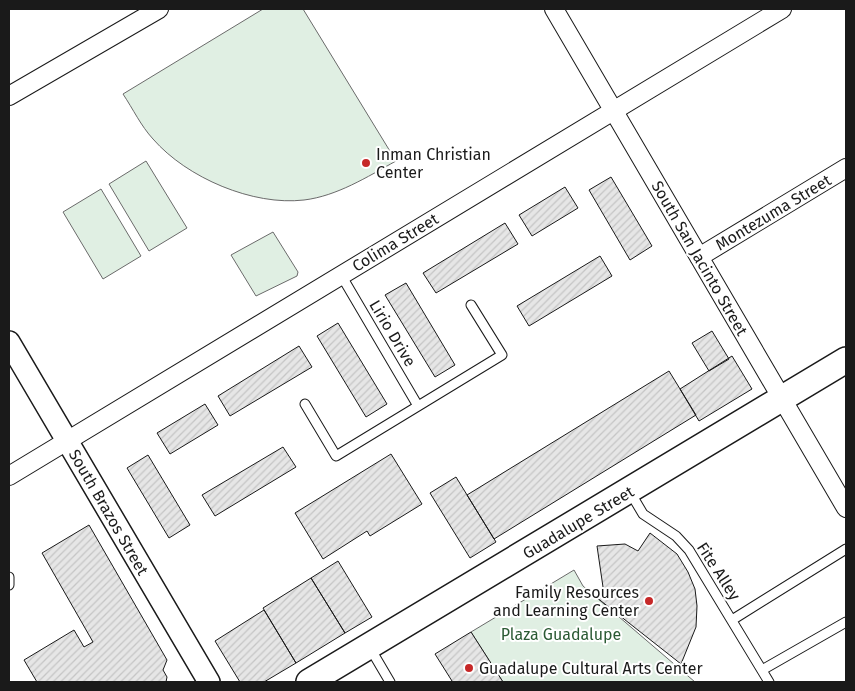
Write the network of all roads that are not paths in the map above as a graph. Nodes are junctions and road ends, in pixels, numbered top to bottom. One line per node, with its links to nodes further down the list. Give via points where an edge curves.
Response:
1 (159, 9): 4 (street)
2 (554, 9): 5 (street, South San Jacinto Street)
3 (782, 9): 5 (street, Colima Street)
4 (9, 96)
5 (613, 110): 7 (street, South San Jacinto Street); 8 (street, Colima Street)
6 (846, 168): 7 (street, Montezuma Street)
7 (699, 257): 12 (street, South San Jacinto Street)
8 (341, 275): 14 (lane, Lirio Drive); 15 (street, Colima Street)
9 (472, 305): 14 (lane, via 502,355)
10 (9, 342): 15 (street, South Brazos Street)
11 (846, 360): 12 (main road, Guadalupe Street)
12 (783, 398): 17 (main road, Guadalupe Street); 18 (street, South San Jacinto Street)
13 (305, 404): 14 (lane, via 336,456)
14 (418, 406)
15 (67, 441): 16 (street, Colima Street); 26 (street, South Brazos Street)
16 (9, 476)
17 (629, 491): 22 (lane, Fite Alley, via 643,514 676,536 689,550); 24 (main road, Guadalupe Street)
18 (846, 508)
19 (846, 549): 22 (lane)
20 (9, 577): 21 (lane)
21 (9, 585)
22 (732, 620): 25 (lane, Fite Alley)
23 (846, 622): 25 (lane)
24 (369, 646): 27 (main road, Guadalupe Street); 28 (lane)
25 (762, 670): 29 (lane, Fite Alley)
26 (209, 682)
27 (309, 682)
28 (390, 682)
29 (769, 682)

